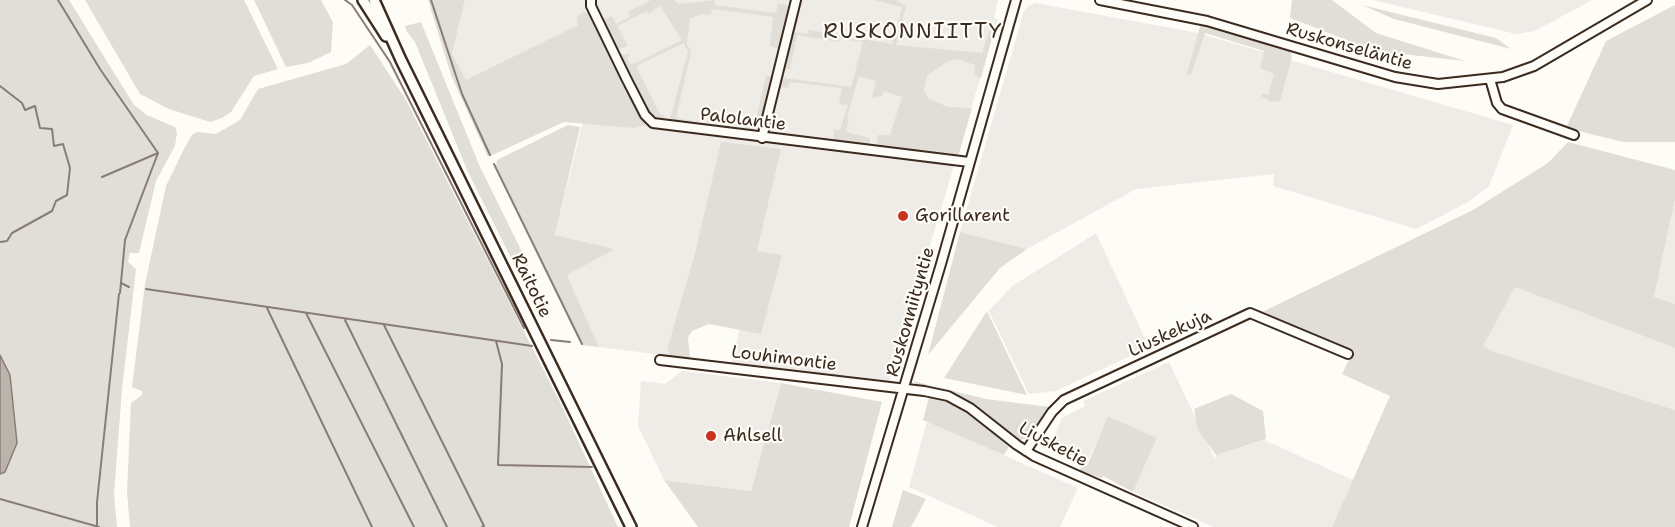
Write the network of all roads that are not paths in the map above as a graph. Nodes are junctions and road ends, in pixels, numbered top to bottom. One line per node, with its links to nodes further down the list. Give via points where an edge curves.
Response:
1 (363, 0): 8 (main road, Raitotie)
2 (374, 0): 8 (main road, Raitotie)
3 (591, 0): 11 (street, Palolantie, via 616,59 650,120 666,126)
4 (796, 0): 11 (street)
5 (1016, 0): 12 (street, Ruskonniityntie)
6 (1100, 0): 9 (street, Ruskonseläntie, via 1207,21 1413,81)
7 (1647, 0): 9 (street, Ruskonseläntie, via 1534,66)
8 (401, 60): 17 (main road, Raitotie)
9 (1490, 80): 10 (street, via 1502,110)
10 (1575, 135)
11 (762, 138): 12 (street, Palolantie)
12 (969, 162): 15 (street, Ruskonniityntie)
13 (1348, 354): 16 (street, Liuskekuja, via 1250,313 1064,400)
14 (660, 360): 15 (street, Louhimontie)
15 (904, 388): 16 (street, Liusketie, via 959,401); 18 (street, Ruskonniityntie)
16 (1026, 451): 19 (street, Liusketie)
17 (631, 527)
18 (862, 527)
19 (1193, 527)

